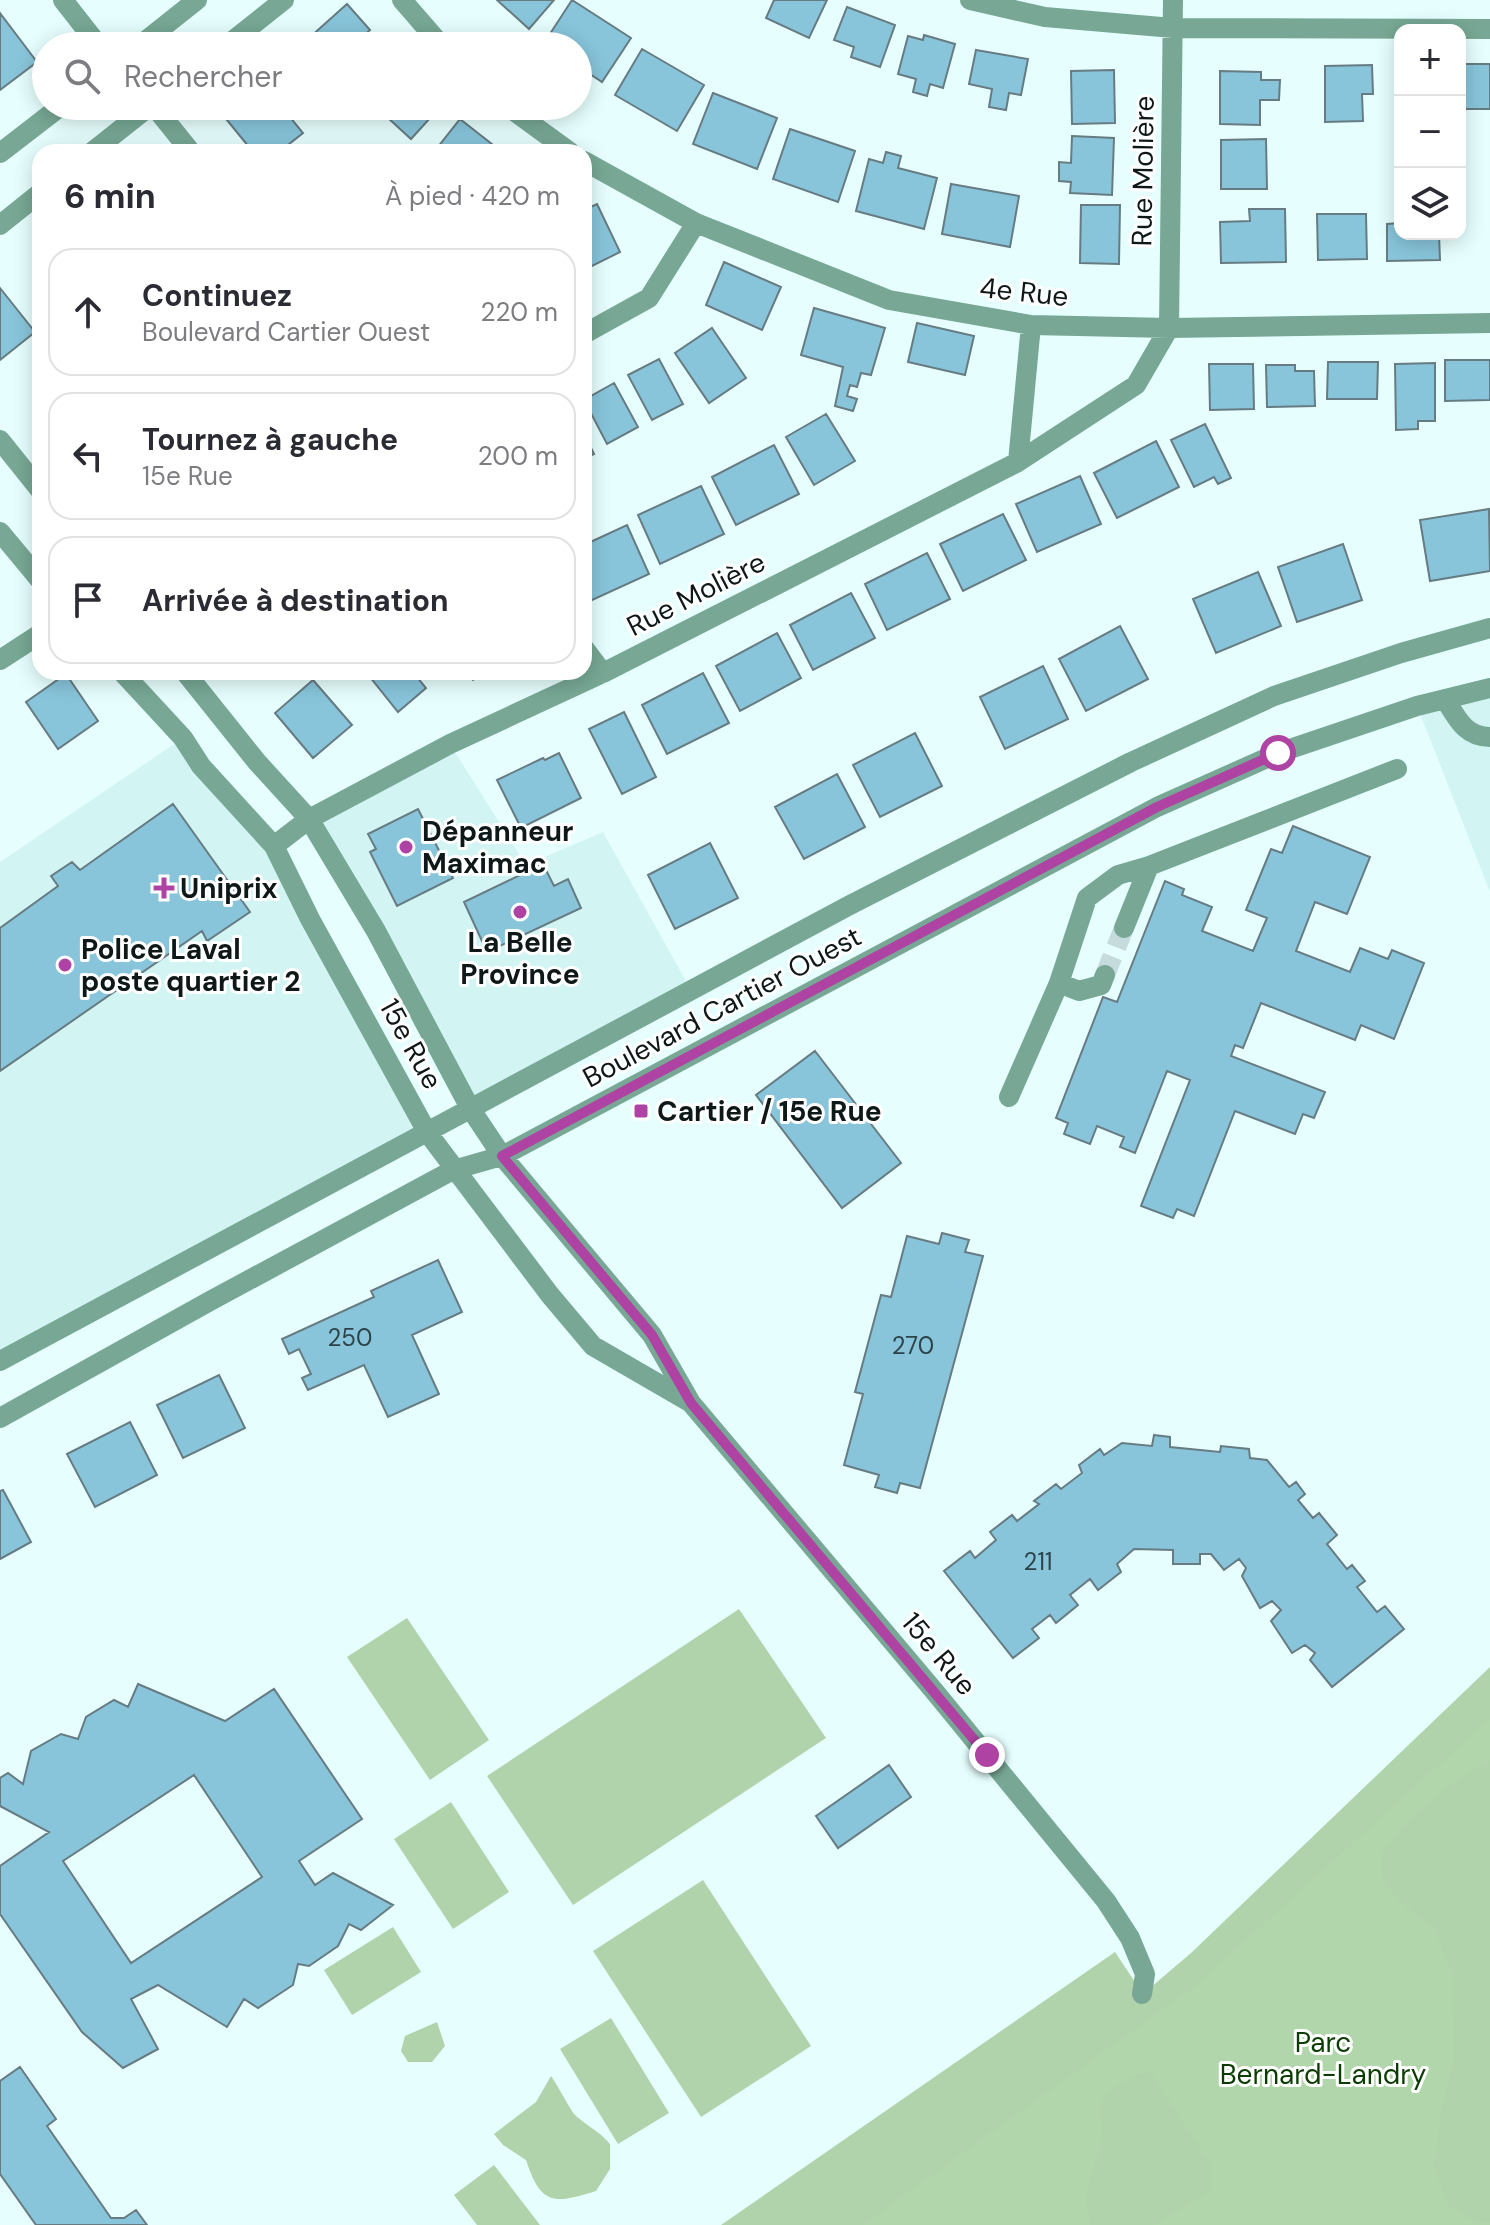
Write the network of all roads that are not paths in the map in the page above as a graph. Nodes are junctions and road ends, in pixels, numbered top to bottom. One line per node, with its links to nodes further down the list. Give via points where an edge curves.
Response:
1 (63, 0): 9 (street)
2 (197, 0): 10 (street)
3 (284, 0): 11 (street)
4 (402, 0): 12 (street)
5 (970, 0): 7 (street, via 1045,17)
6 (1173, 0): 7 (street, Rue Molière)
7 (1173, 28): 8 (street); 27 (street, Rue Molière)
8 (1490, 29)
9 (88, 32)
10 (157, 32)
11 (244, 32)
12 (430, 32)
13 (43, 120): 20 (street)
14 (134, 120): 17 (street)
15 (164, 120): 18 (street)
16 (526, 120): 19 (street)
17 (102, 144)
18 (184, 144)
19 (559, 144)
20 (0, 153)
21 (592, 165): 23 (street, 4e Rue)
22 (32, 199): 24 (street)
23 (696, 223): 26 (street, 4e Rue, via 889,300); 28 (street, via 649,298)
24 (0, 225)
25 (1490, 323): 27 (street, 4e Rue)
26 (1031, 325): 27 (street, 4e Rue); 30 (street)
27 (1169, 328): 30 (street, Rue Molière, via 1136,385)
28 (592, 330)
29 (0, 440): 31 (street)
30 (1018, 462): 38 (street, Rue Molière)
31 (32, 480)
32 (0, 532): 33 (street)
33 (32, 570)
34 (1490, 628): 54 (street, Boulevard Cartier Ouest, via 1274,696 1131,762)
35 (32, 639): 37 (street)
36 (592, 659): 38 (street)
37 (0, 660)
38 (603, 673): 39 (street, Rue Molière)
39 (592, 678)
40 (129, 680): 48 (street, 15e Rue)
41 (191, 680): 47 (street, 15e Rue)
42 (588, 680): 47 (street, Rue Molière, via 450,744)
43 (1490, 688): 44 (street, Boulevard Cartier Ouest)
44 (1445, 699): 45 (street, via 1464,730); 56 (street, Boulevard Cartier Ouest, via 1278,753 1157,807)
45 (1490, 737)
46 (1397, 769): 49 (street)
47 (309, 819): 48 (street, Rue Molière); 54 (street, 15e Rue, via 376,931)
48 (274, 846): 55 (street, 15e Rue)
49 (1149, 866): 50 (street); 52 (street, via 1118,875 1087,898)
50 (1124, 928)
51 (1105, 975): 52 (street, via 1101,985 1079,991)
52 (1059, 983): 53 (street)
53 (1009, 1097)
54 (470, 1108): 55 (street, Boulevard Cartier Ouest); 56 (street, 15e Rue)
55 (427, 1132): 57 (street, 15e Rue); 58 (street, Boulevard Cartier Ouest)
56 (502, 1156): 57 (street, Boulevard Cartier Ouest); 59 (street, 15e Rue, via 652,1335)
57 (453, 1170): 59 (street, 15e Rue, via 593,1346); 60 (street, Boulevard Cartier Ouest)
58 (0, 1361)
59 (691, 1403): 61 (street, 15e Rue, via 1106,1901 1145,1974)
60 (0, 1418)
61 (1142, 1994)

